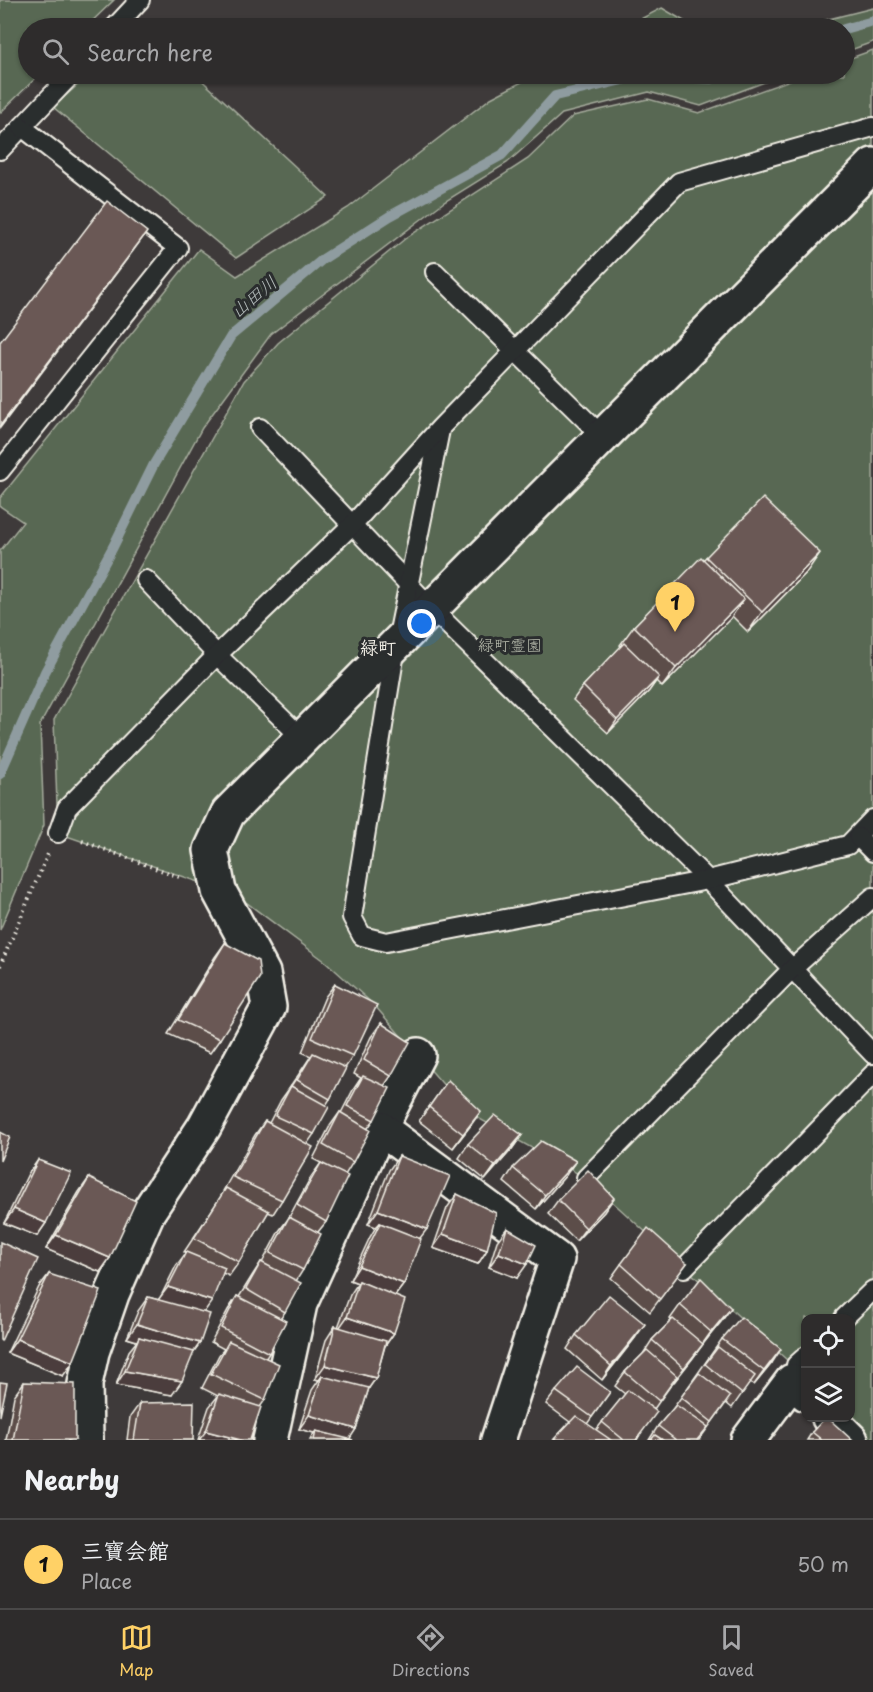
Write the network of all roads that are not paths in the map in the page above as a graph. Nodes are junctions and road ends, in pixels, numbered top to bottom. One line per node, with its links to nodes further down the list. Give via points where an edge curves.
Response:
1 (140, 0): 2 (lane)
2 (123, 18)
3 (63, 84): 4 (lane)
4 (22, 127): 6 (lane); 13 (lane, via 178,248)
5 (873, 127): 9 (lane, via 679,182)
6 (0, 150)
7 (873, 165): 12 (street)
8 (435, 272): 9 (lane)
9 (516, 351): 11 (lane); 12 (lane)
10 (260, 428): 14 (lane)
11 (440, 428): 14 (lane); 16 (lane)
12 (603, 437): 17 (street)
13 (0, 471)
14 (353, 524): 16 (lane); 19 (lane)
15 (146, 580): 19 (lane)
16 (408, 582): 17 (lane); 18 (lane)
17 (433, 610): 18 (street); 25 (lane)
18 (396, 646): 20 (street); 25 (lane, via 352,917 362,936 386,942)
19 (217, 655): 20 (lane); 22 (lane, via 67,808)
20 (303, 739): 38 (street, via 228,813 212,850 219,891 263,973 269,1007 204,1127 148,1212 112,1293 85,1384)
21 (873, 819): 23 (lane)
22 (58, 832)
23 (858, 837): 24 (lane); 25 (lane, via 848,845)
24 (873, 852)
25 (708, 880): 27 (lane)
26 (873, 897): 27 (lane)
27 (791, 970): 28 (lane); 32 (lane)
28 (873, 1054)
29 (418, 1055): 31 (street)
30 (873, 1074): 33 (lane)
31 (380, 1128): 39 (street, via 300,1304); 40 (street, via 557,1259)
32 (586, 1178)
33 (684, 1268)
34 (873, 1290): 35 (lane)
35 (848, 1314)
36 (801, 1373): 41 (street)
37 (833, 1422): 42 (street)
38 (86, 1440)
39 (270, 1440)
40 (498, 1440)
41 (748, 1440)
42 (851, 1440)

